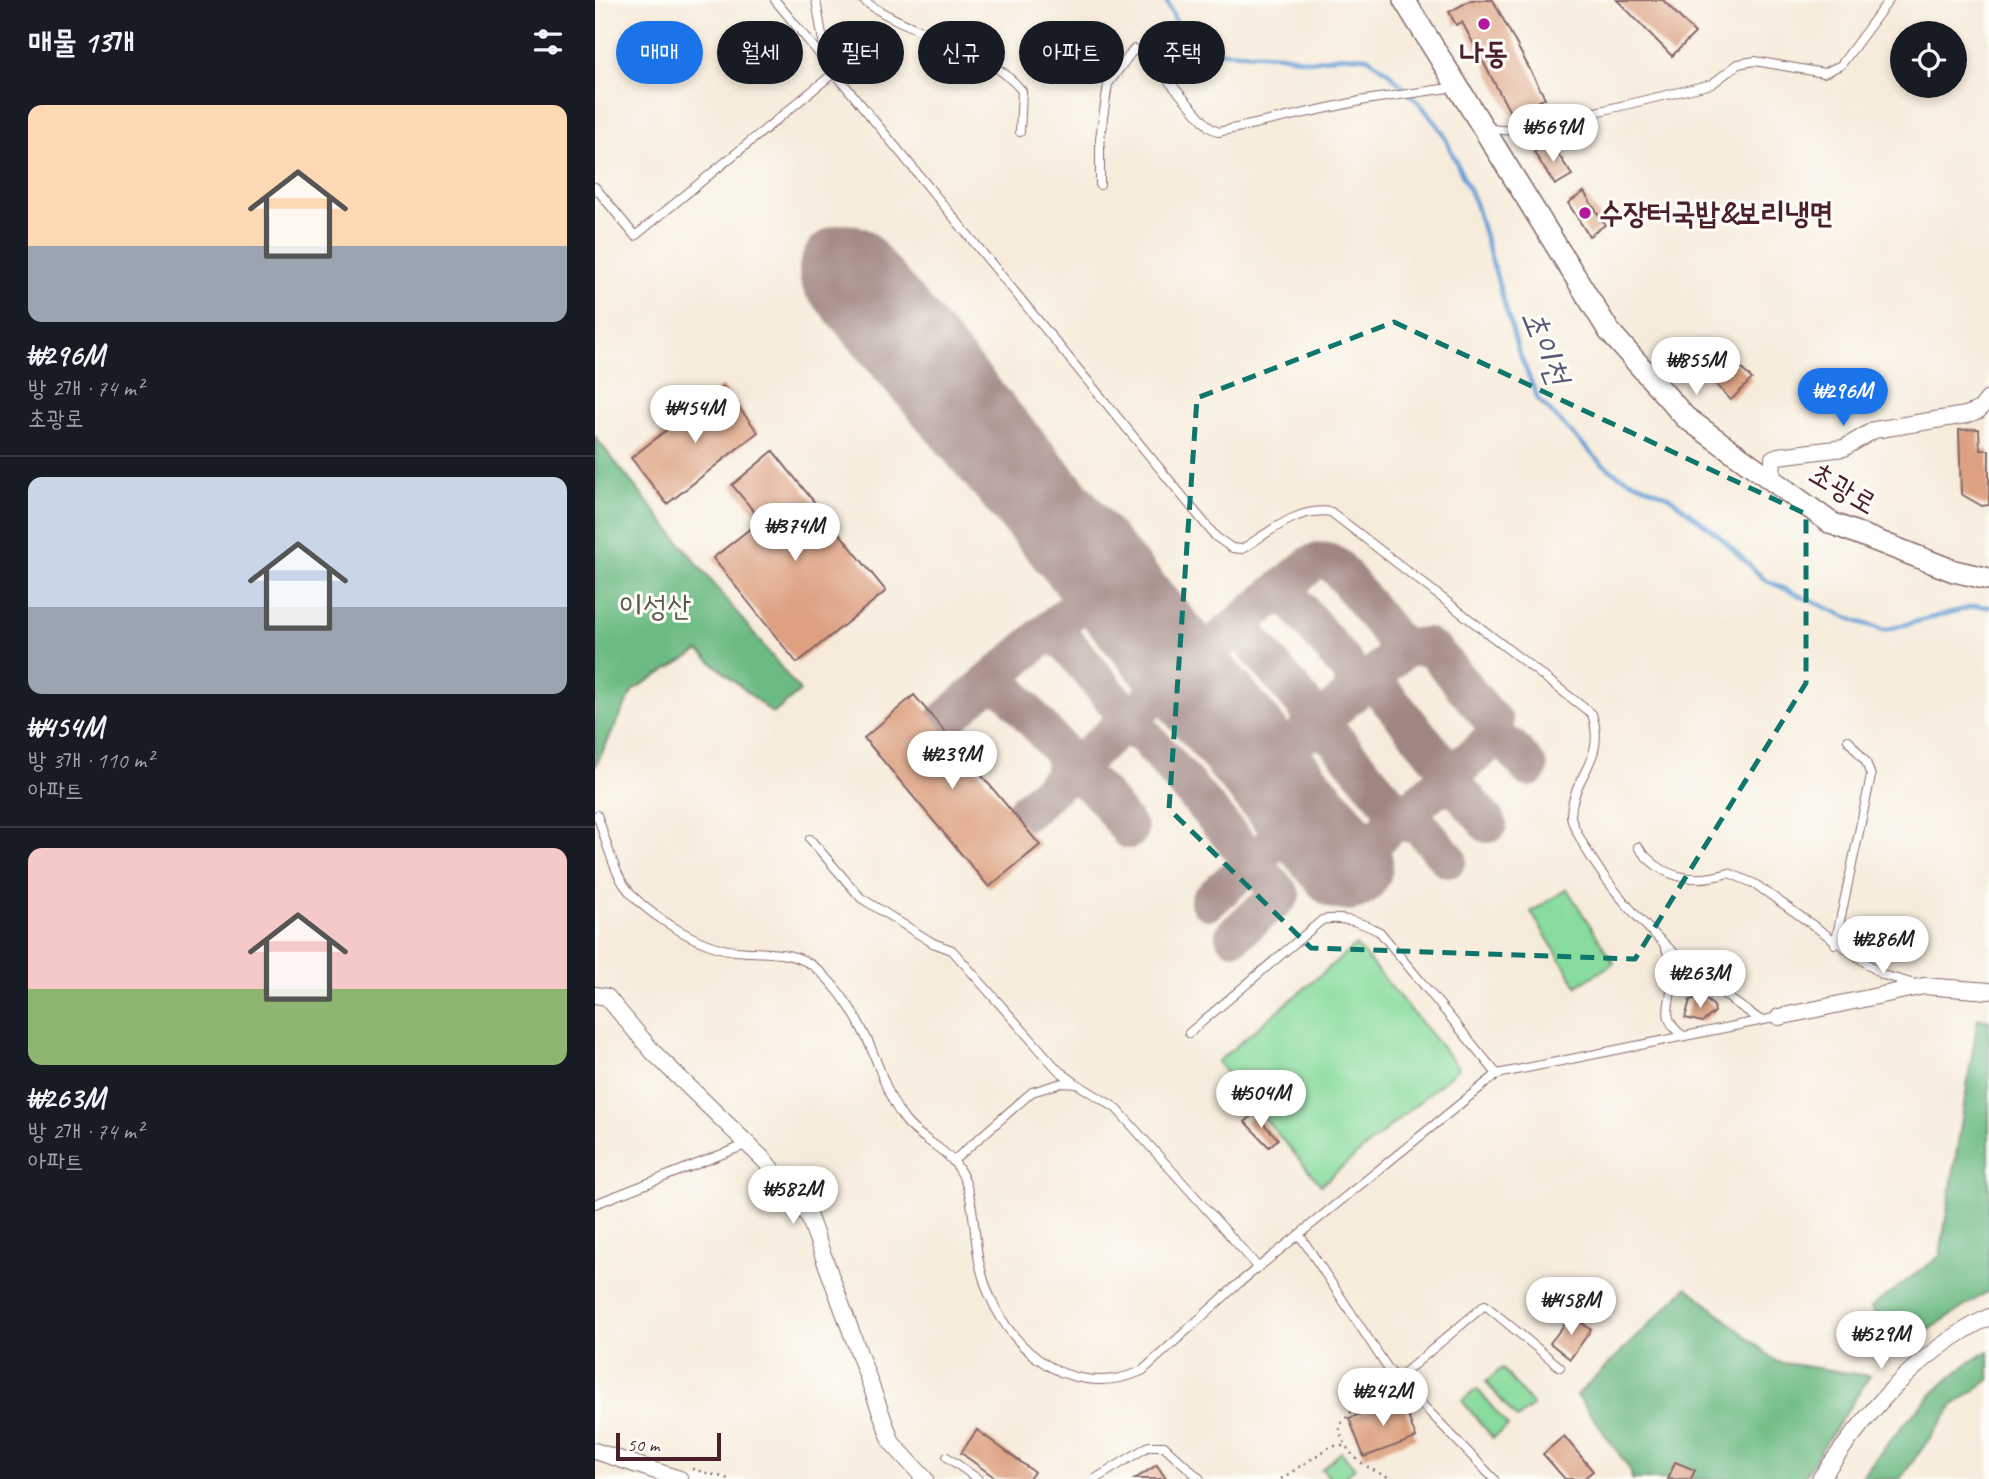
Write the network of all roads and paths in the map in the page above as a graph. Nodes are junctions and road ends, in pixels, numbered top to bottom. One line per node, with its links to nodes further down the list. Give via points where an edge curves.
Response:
1 (775, 0): 7 (lane)
2 (816, 0): 6 (lane)
3 (863, 0): 12 (lane, via 1014,81 1022,91)
4 (1404, 0): 10 (street, 초광로)
5 (1889, 0): 11 (lane, via 1841,65 1824,73 1755,61 1738,64 1712,84 1517,131)
6 (820, 21)
7 (817, 50)
8 (820, 84): 14 (lane, via 635,236)
9 (845, 84): 22 (lane, via 1216,537 1242,549 1296,516 1314,509 1331,512 1592,714 1598,733 1595,752 1574,797 1571,818 1597,869 1622,902)
10 (1456, 87): 11 (street, 초광로); 13 (lane, via 1398,94 1219,132 1134,49 1108,84 1100,138)
11 (1482, 129): 16 (street, 초광로, via 1609,331 1685,417)
12 (1020, 132)
13 (1100, 185)
14 (595, 187)
15 (1989, 398): 16 (street, via 1979,410 1966,415 1874,430 1844,448 1773,458)
16 (1777, 484): 17 (street, 초광로, via 1831,523 1954,571)
17 (1989, 579)
18 (1849, 740): 23 (lane, via 1871,776)
19 (597, 815): 34 (lane, via 620,877 654,913 719,947 803,959 826,978 867,1038 882,1082 905,1120)
20 (810, 839): 32 (lane, via 861,898 952,950 1058,1070)
21 (1638, 847): 23 (lane, via 1650,864 1678,878 1707,880 1729,873 1755,884)
22 (1661, 937): 28 (lane); 30 (lane, via 1672,963 1667,1014 1669,1023)
23 (1835, 944): 24 (lane, via 1883,975)
24 (1924, 986): 25 (street); 27 (street)
25 (1989, 991)
26 (595, 995): 33 (street, via 607,997 653,1052)
27 (1779, 1017): 28 (lane)
28 (1759, 1019): 30 (lane)
29 (1189, 1033): 31 (lane, via 1322,920 1336,918 1361,922 1380,932)
30 (1682, 1035): 31 (lane)
31 (1497, 1074): 36 (lane)
32 (1077, 1084): 34 (lane, via 1062,1083 1032,1092); 37 (lane, via 1116,1108)
33 (748, 1144): 35 (lane); 46 (street, via 809,1217 892,1443)
34 (953, 1161): 37 (lane, via 970,1199 980,1268 997,1310 1014,1338 1061,1373 1122,1380 1142,1371)
35 (595, 1204)
36 (1299, 1234): 37 (lane); 40 (lane)
37 (1258, 1267)
38 (1989, 1317): 53 (street, via 1963,1329 1898,1380)
39 (1560, 1367): 40 (lane, via 1485,1305)
40 (1397, 1379): 52 (lane)
41 (1388, 1391): 42 (path, via 1365,1401 1344,1418 1339,1426)
42 (1347, 1446): 50 (path, via 1331,1446); 51 (path, via 1367,1470)
43 (595, 1451): 45 (street)
44 (947, 1457): 47 (lane)
45 (675, 1478)
46 (925, 1479)
47 (978, 1479)
48 (1095, 1479): 49 (lane, via 1158,1445)
49 (1200, 1479)
50 (1281, 1479)
51 (1393, 1479)
52 (1494, 1479)
53 (1820, 1479)

